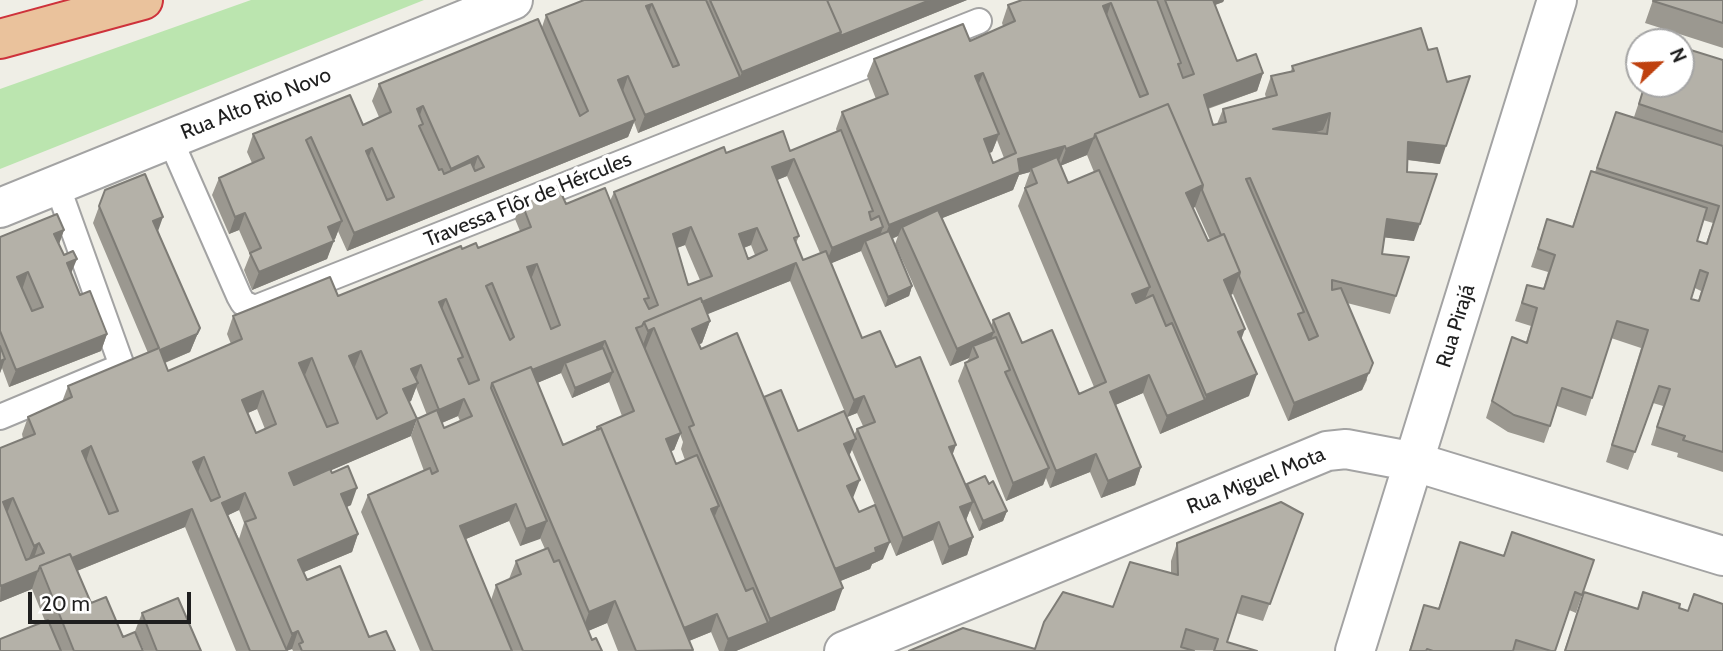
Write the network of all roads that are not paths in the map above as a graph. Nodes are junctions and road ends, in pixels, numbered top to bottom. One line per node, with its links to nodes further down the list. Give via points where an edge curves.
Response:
1 (143, 0): 5 (highway)
2 (513, 0): 6 (street, Rua Alto Rio Novo)
3 (1556, 0): 10 (street, Rua Pirajá)
4 (979, 21): 6 (lane, Travessa Flôr de Hércules, via 255,308 239,296)
5 (0, 39)
6 (170, 139): 7 (street, Rua Alto Rio Novo)
7 (57, 185): 8 (street, Rua Alto Rio Novo); 9 (lane, via 122,366)
8 (0, 208)
9 (0, 417)
10 (1415, 462): 11 (street, Rua Miguel Mota); 12 (street, Rua Miguel Mota, via 1346,449 1326,452); 13 (street, Rua Pirajá)
11 (1723, 556)
12 (844, 651)
13 (1355, 651)

